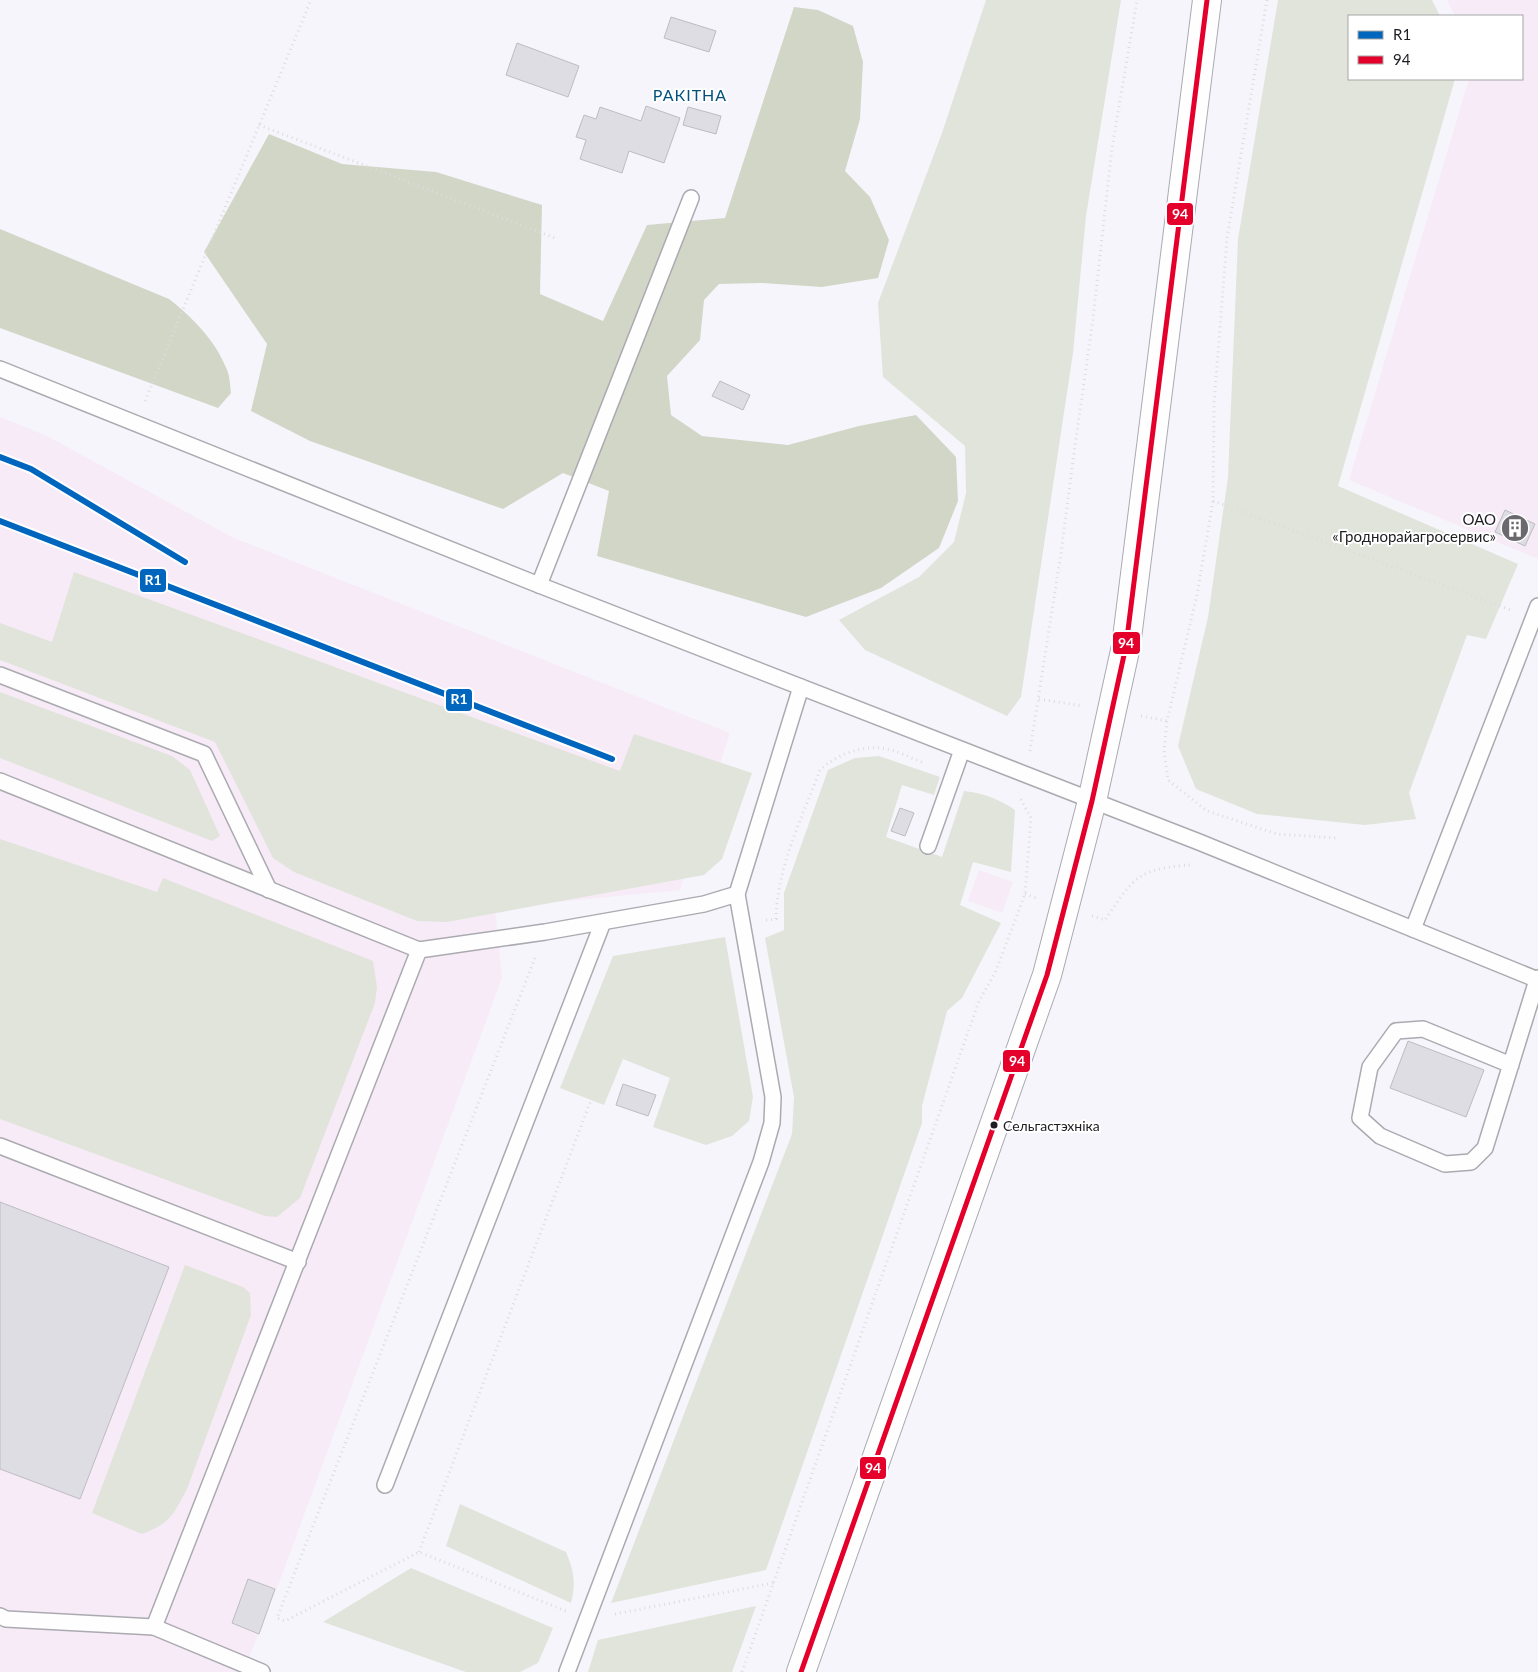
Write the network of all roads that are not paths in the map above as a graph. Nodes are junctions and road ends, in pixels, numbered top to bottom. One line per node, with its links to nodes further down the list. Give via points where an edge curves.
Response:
1 (1207, 0): 10 (street, via 1126,646)
2 (691, 198): 4 (lane)
3 (0, 369): 4 (lane)
4 (539, 585): 7 (lane)
5 (1535, 612): 15 (lane)
6 (0, 676): 12 (lane, via 204,754)
7 (800, 687): 8 (lane); 13 (lane)
8 (962, 750): 10 (lane); 11 (lane)
9 (0, 782): 12 (lane)
10 (1092, 801): 15 (lane); 26 (street, via 1047,975)
11 (928, 846)
12 (269, 890): 16 (lane)
13 (737, 894): 14 (lane, via 704,904); 25 (lane, via 773,1097 772,1123 761,1162)
14 (603, 922): 16 (lane); 21 (lane)
15 (1413, 929): 17 (lane)
16 (419, 950): 20 (lane)
17 (1538, 979): 18 (lane)
18 (1511, 1065): 18 (lane, via 1485,1148 1471,1162 1445,1164 1380,1136 1360,1118 1370,1067 1396,1031 1423,1029)
19 (0, 1146): 20 (lane)
20 (298, 1262): 23 (lane)
21 (385, 1485)
22 (0, 1616): 23 (lane, via 6,1619)
23 (154, 1626): 24 (lane)
24 (262, 1672)
25 (567, 1672)
26 (801, 1672)

